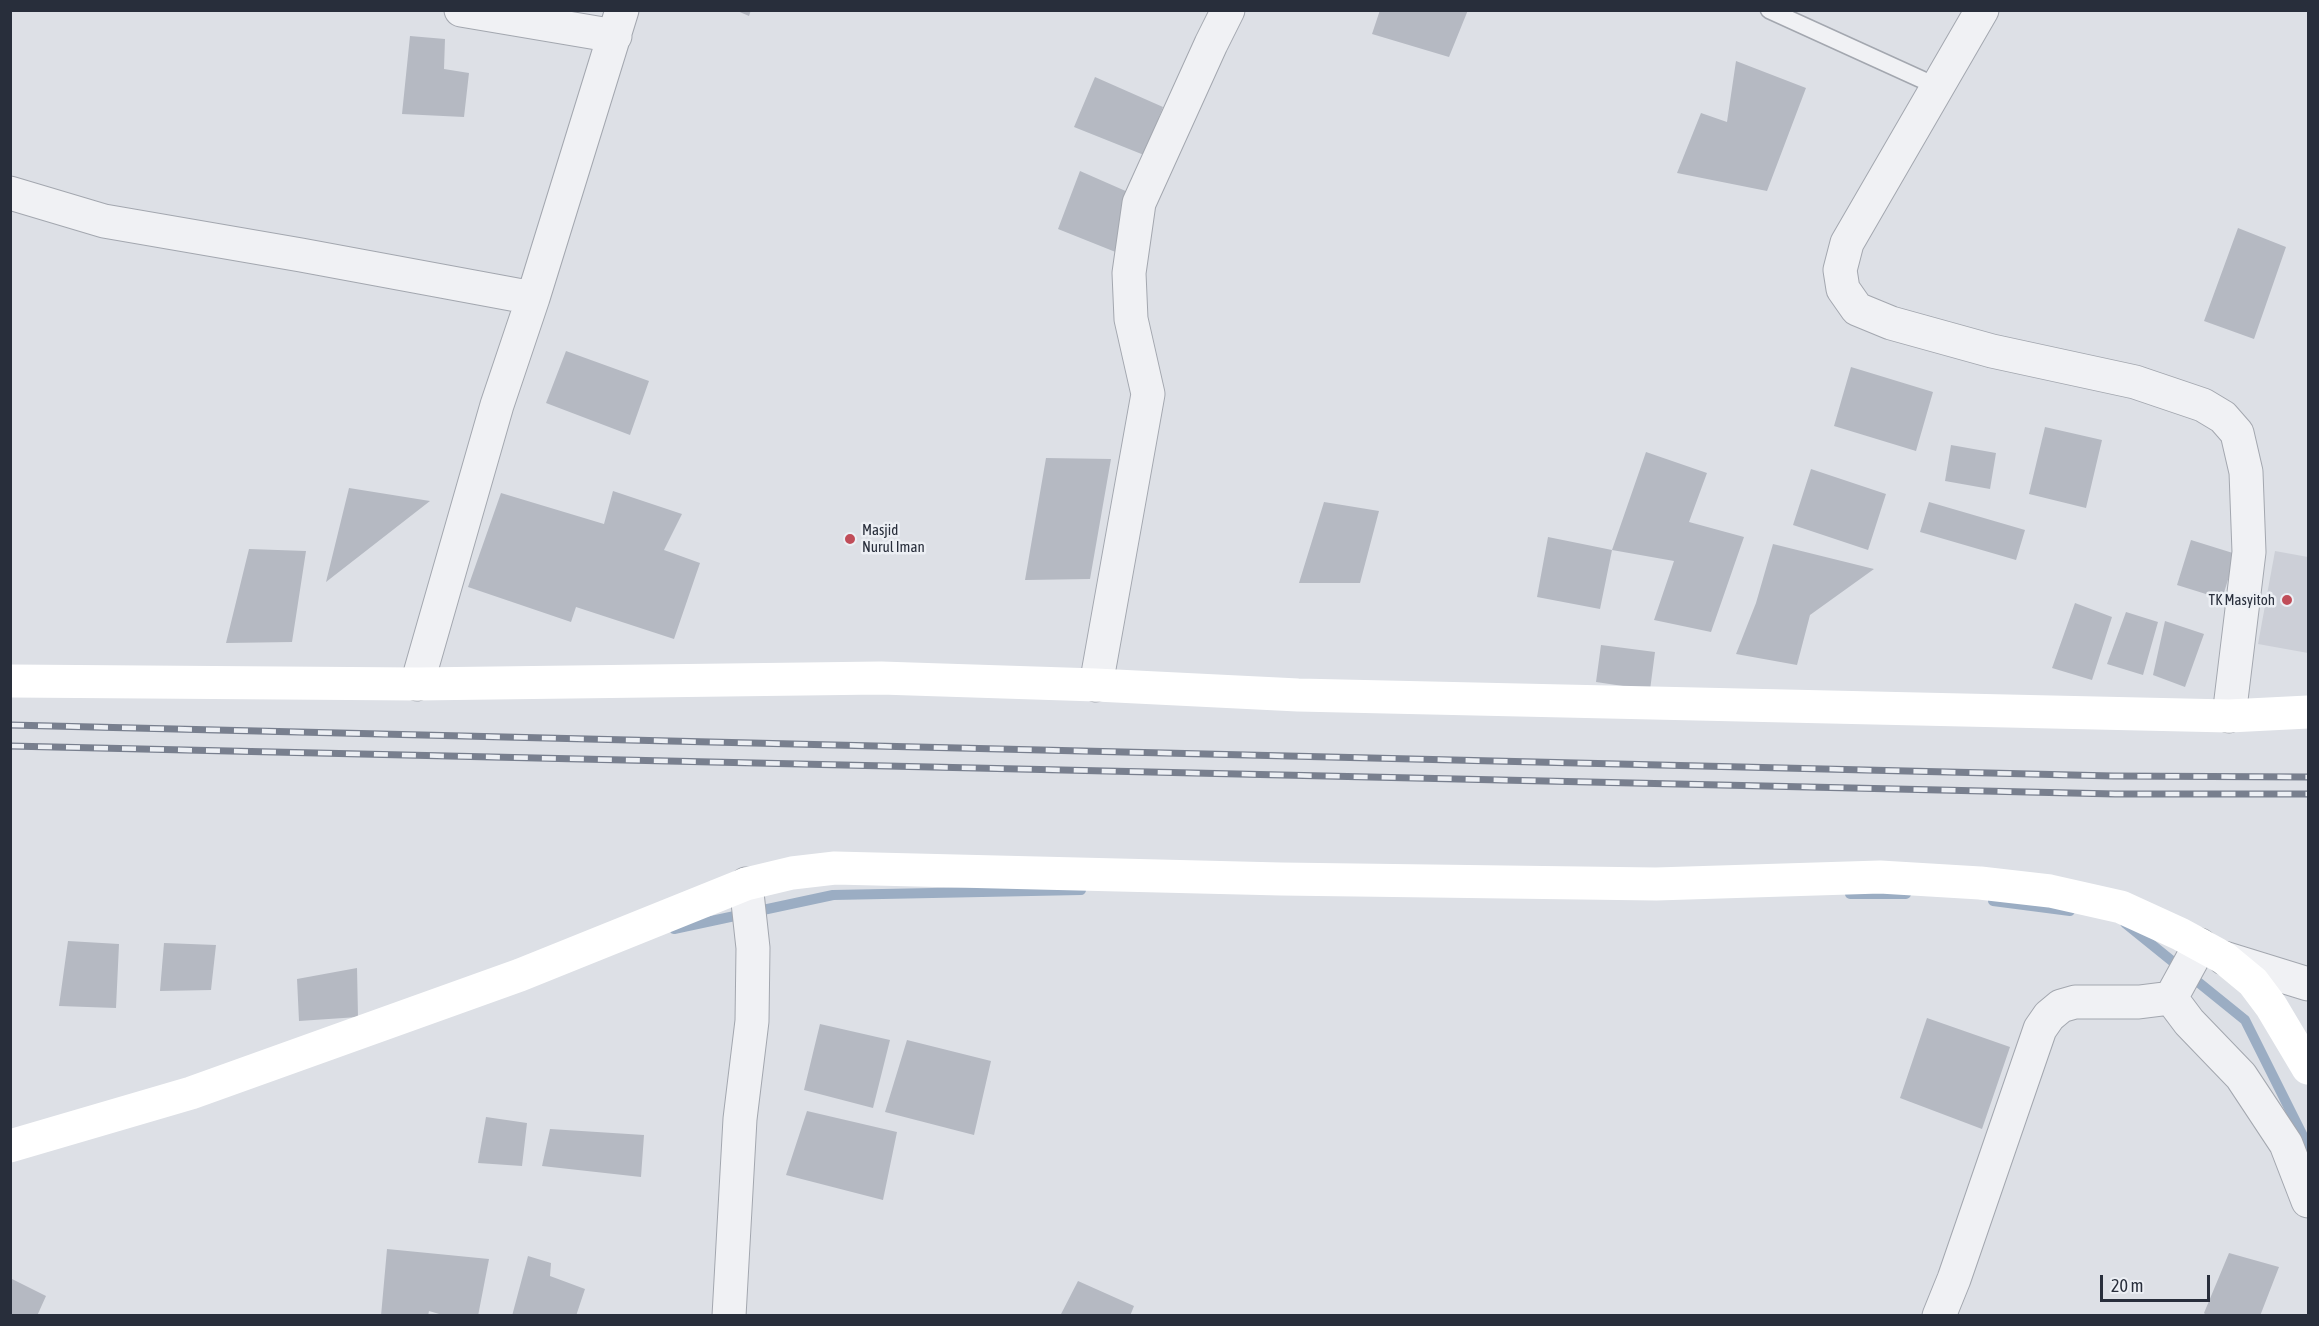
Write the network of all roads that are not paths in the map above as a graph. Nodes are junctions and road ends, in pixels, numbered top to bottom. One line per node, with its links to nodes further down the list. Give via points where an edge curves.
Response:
1 (461, 10): 5 (street)
2 (1228, 10): 11 (street, via 1139,203 1129,273 1131,319 1148,394)
3 (1769, 10): 6 (lane)
4 (1982, 10): 6 (street)
5 (619, 23): 8 (street)
6 (1936, 86): 13 (street, via 1847,243 1839,270 1843,289 1857,309 1891,322 1992,351 2135,382 2203,405 2223,417 2237,433 2246,472 2250,552)
7 (10, 193): 8 (street, via 104,221)
8 (533, 298): 10 (street, via 497,405)
9 (10, 681): 10 (street)
10 (417, 684): 11 (street, via 881,678)
11 (1096, 685): 13 (street, via 1298,695)
12 (2308, 712): 13 (street)
13 (2229, 716)
14 (747, 889): 15 (street, via 792,873 835,868 1656,884 1880,877 2050,891 2121,907); 19 (street, via 191,1092); 21 (street, via 753,948 752,1021 741,1119)
15 (2206, 954): 16 (street); 17 (street); 18 (street, via 2253,982)
16 (2308, 984)
17 (2173, 995): 20 (street, via 2189,1022 2241,1076 2286,1144); 22 (street, via 2139,1002 2075,1002 2061,1006 2049,1016 2040,1029)
18 (2308, 1068)
19 (10, 1146)
20 (2308, 1201)
21 (729, 1316)
22 (1940, 1316)

